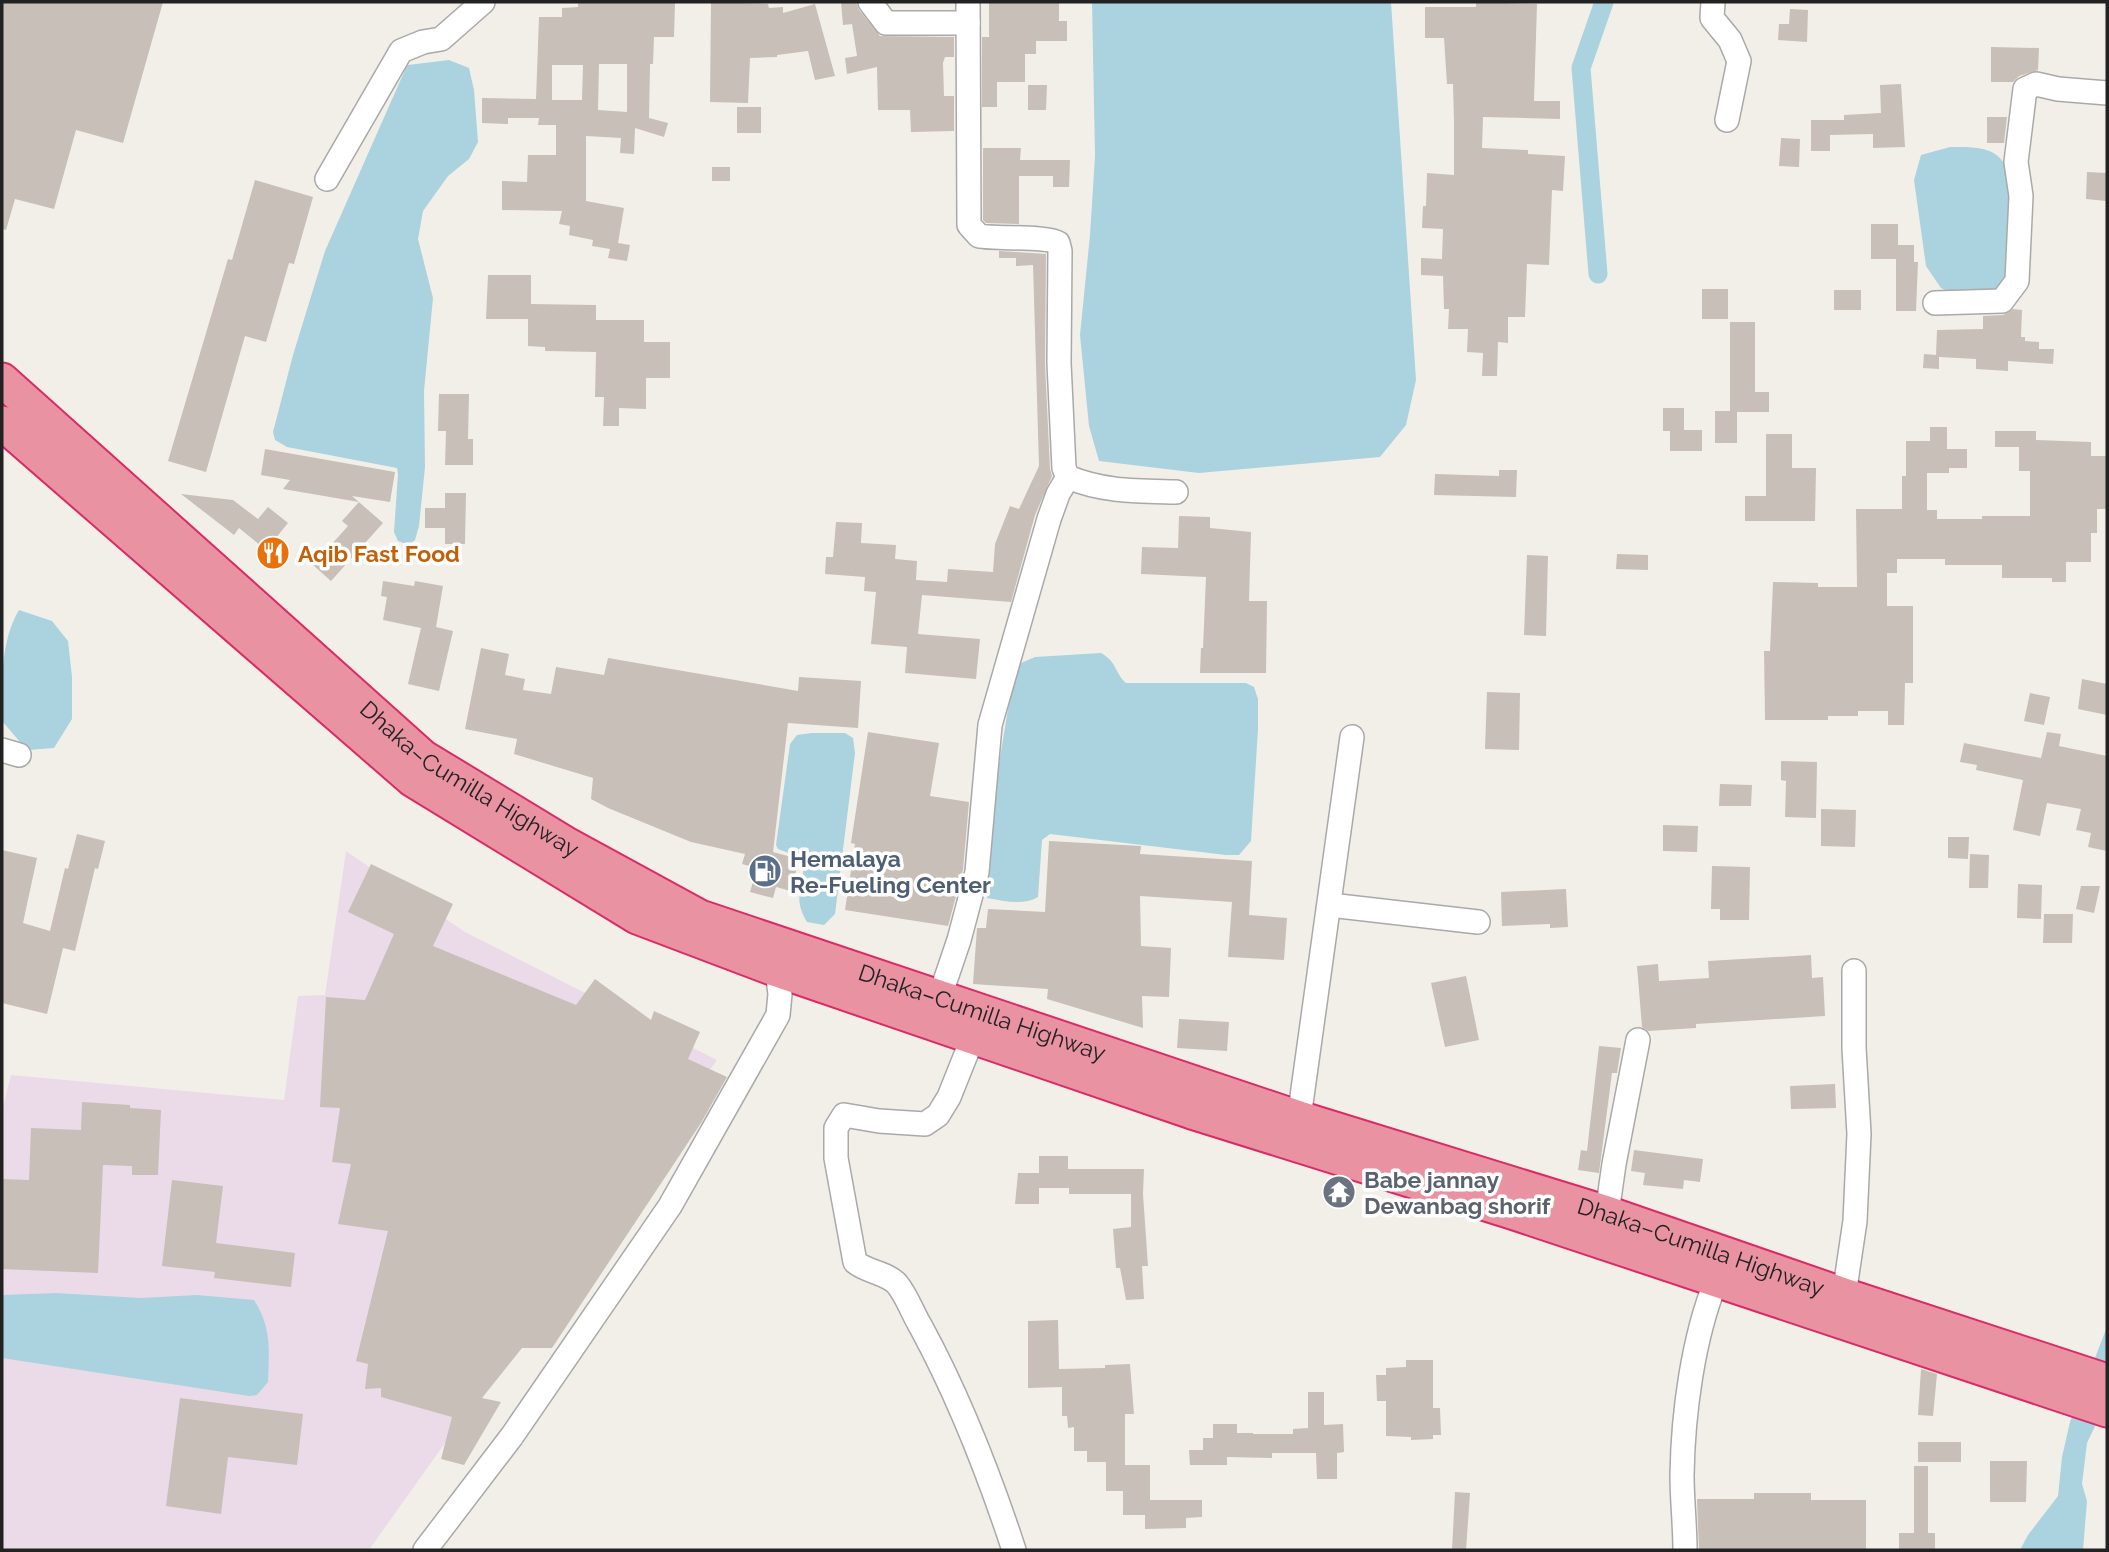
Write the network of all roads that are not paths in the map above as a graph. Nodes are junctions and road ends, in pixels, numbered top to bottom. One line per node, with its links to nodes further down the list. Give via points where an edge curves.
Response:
1 (483, 2): 7 (street, via 441,39 401,51)
2 (870, 2): 4 (street, via 886,23)
3 (1713, 2): 6 (street, via 1712,18 1730,40 1739,61)
4 (968, 13): 11 (street, via 969,225 979,236 1058,243 1062,455)
5 (2107, 93): 8 (street, via 2036,84 2025,89 2016,162 2021,196 2018,281 2002,301)
6 (1727, 120)
7 (327, 179)
8 (1935, 303)
9 (2, 380): 18 (highway, Dhaka–Cumilla Highway, via 423,757 568,845 700,917)
10 (2, 423): 16 (highway, Dhaka–Cumilla Highway, via 412,780 638,917)
11 (1069, 477): 12 (street, via 1115,490); 18 (street, via 1049,519 995,702 977,872)
12 (1176, 492)
13 (1352, 737): 14 (street)
14 (1330, 905): 15 (street); 21 (street)
15 (1478, 922)
16 (777, 970): 19 (highway, Dhaka–Cumilla Highway); 28 (street, via 778,1015 670,1206 512,1436)
17 (1854, 971): 24 (street, via 1859,1135 1855,1221)
18 (939, 999): 21 (highway, Dhaka–Cumilla Highway)
19 (973, 1037): 23 (highway, Dhaka–Cumilla Highway); 29 (street, via 938,1115 925,1124 844,1115 836,1128 836,1158 855,1262 897,1283 934,1351)
20 (1638, 1040): 22 (street)
21 (1299, 1118): 22 (highway, Dhaka–Cumilla Highway)
22 (1607, 1213): 24 (highway, Dhaka–Cumilla Highway)
23 (1716, 1280): 25 (highway, Dhaka–Cumilla Highway); 30 (street, via 1704,1310 1689,1394 1682,1475)
24 (1844, 1295): 25 (highway, Dhaka–Cumilla Highway)
25 (2035, 1372): 26 (highway, Dhaka–Cumilla Highway); 27 (highway, Dhaka–Cumilla Highway)
26 (2107, 1381)
27 (2107, 1409)
28 (425, 1550)
29 (1014, 1550)
30 (1685, 1550)

